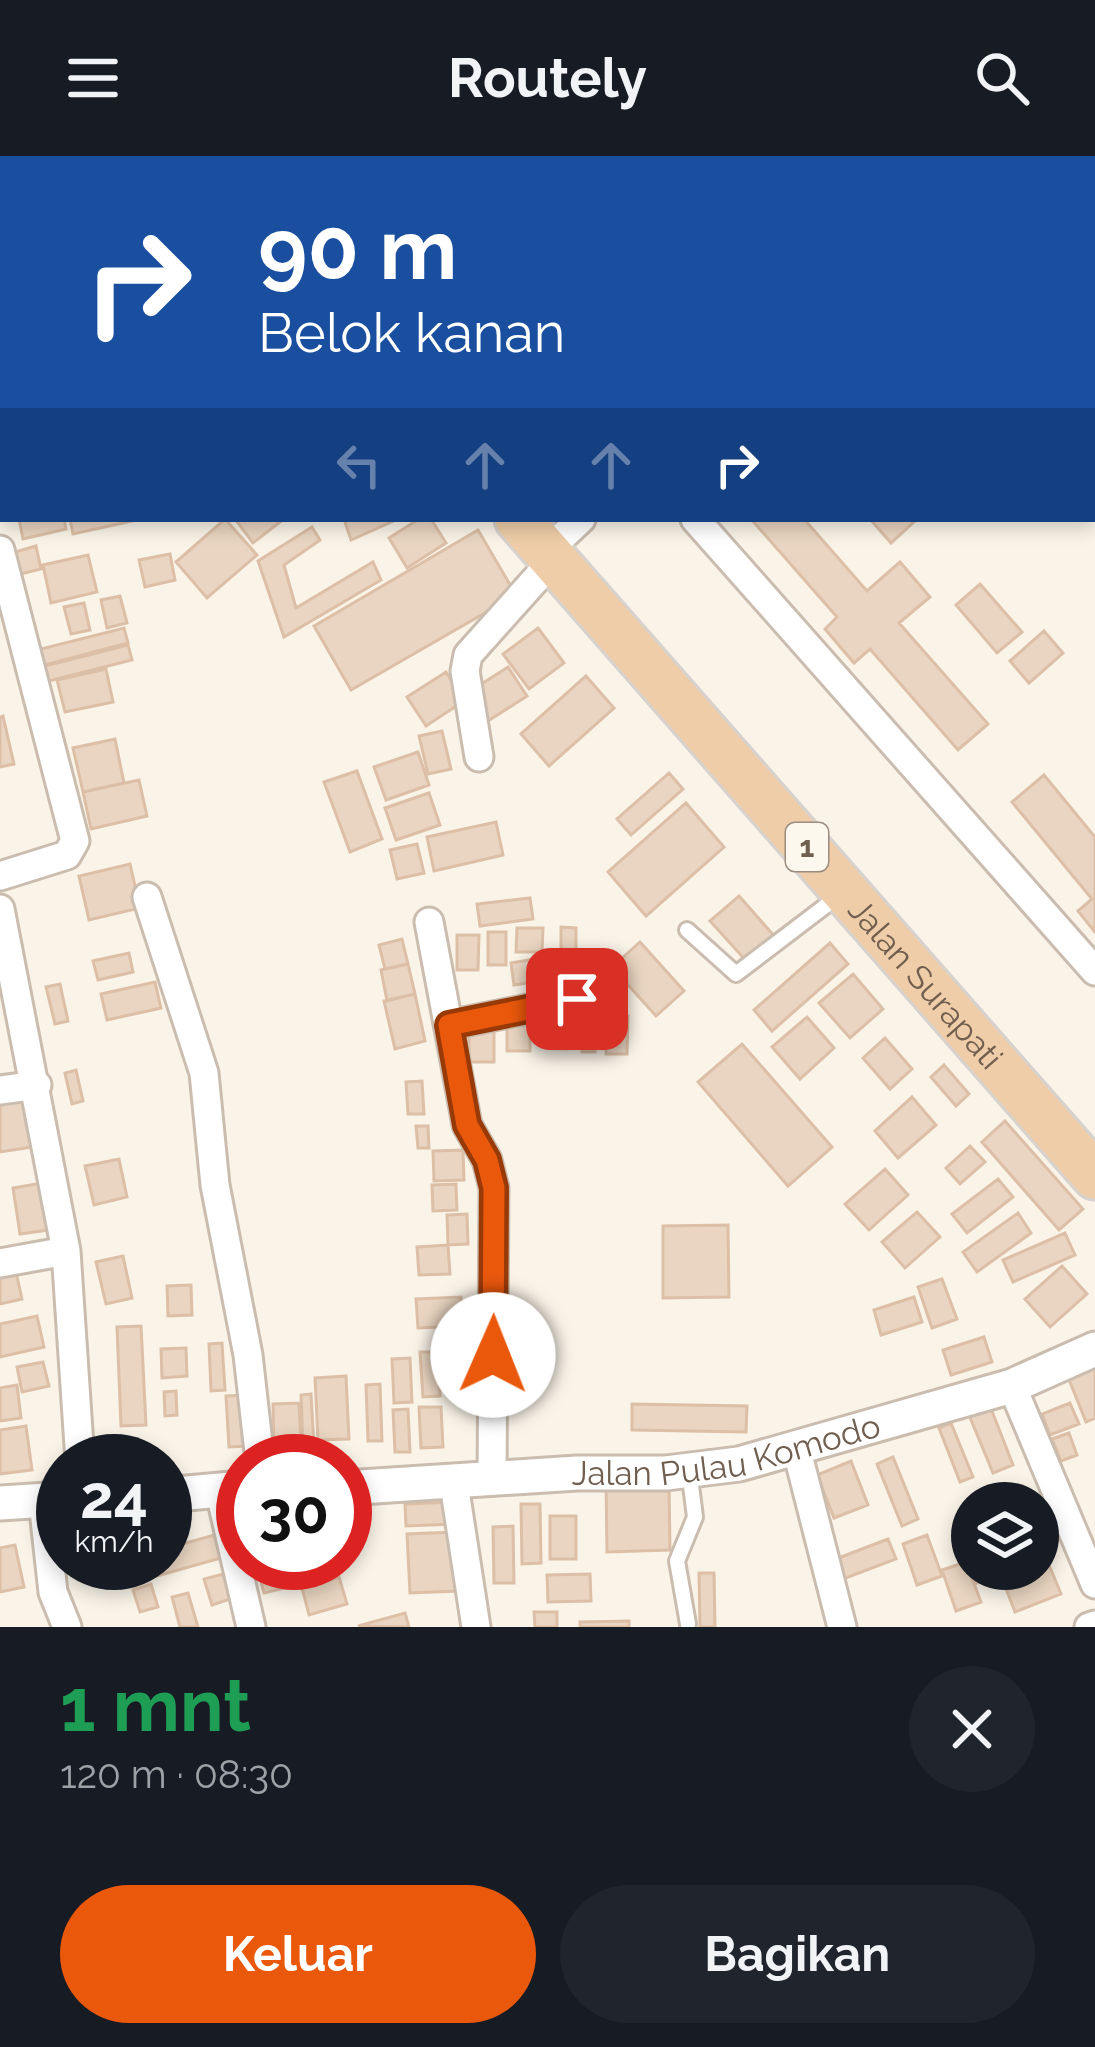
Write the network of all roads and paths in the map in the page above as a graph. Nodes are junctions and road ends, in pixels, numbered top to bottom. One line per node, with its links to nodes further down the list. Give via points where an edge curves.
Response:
1 (576, 522): 3 (street)
2 (698, 522): 12 (street)
3 (540, 543): 5 (street, via 468,656); 7 (highway, Jalan Surapati / 1)
4 (0, 550): 6 (street, via 75,841 67,855)
5 (479, 757)
6 (0, 876)
7 (845, 891): 11 (lane, via 736,974); 18 (highway, Jalan Surapati / 1)
8 (148, 897): 24 (street, via 202,1060)
9 (0, 909): 13 (street)
10 (429, 922): 15 (street)
11 (687, 929)
12 (1095, 971)
13 (7, 976): 16 (street)
14 (577, 999): 15 (street)
15 (449, 1025): 27 (street, via 467,1125 494,1188)
16 (37, 1084): 17 (street); 19 (street)
17 (0, 1090)
18 (1095, 1176)
19 (66, 1251): 20 (street); 23 (street)
20 (0, 1263)
21 (1095, 1349): 22 (street, Jalan Pulau Komodo)
22 (1012, 1386): 25 (street, Jalan Pulau Komodo); 32 (street)
23 (78, 1434)
24 (257, 1434)
25 (796, 1451): 26 (street, Jalan Pulau Komodo); 39 (street)
26 (689, 1470): 27 (street, Jalan Pulau Komodo); 35 (lane, via 695,1517 677,1561)
27 (492, 1480): 28 (street, Jalan Pulau Komodo)
28 (454, 1484): 29 (street, Jalan Pulau Komodo); 38 (street)
29 (372, 1487)
30 (36, 1501): 31 (street)
31 (0, 1503)
32 (1092, 1568)
33 (53, 1590): 36 (street)
34 (245, 1590): 37 (street)
35 (688, 1624)
36 (67, 1627)
37 (250, 1627)
38 (476, 1627)
39 (842, 1627)

